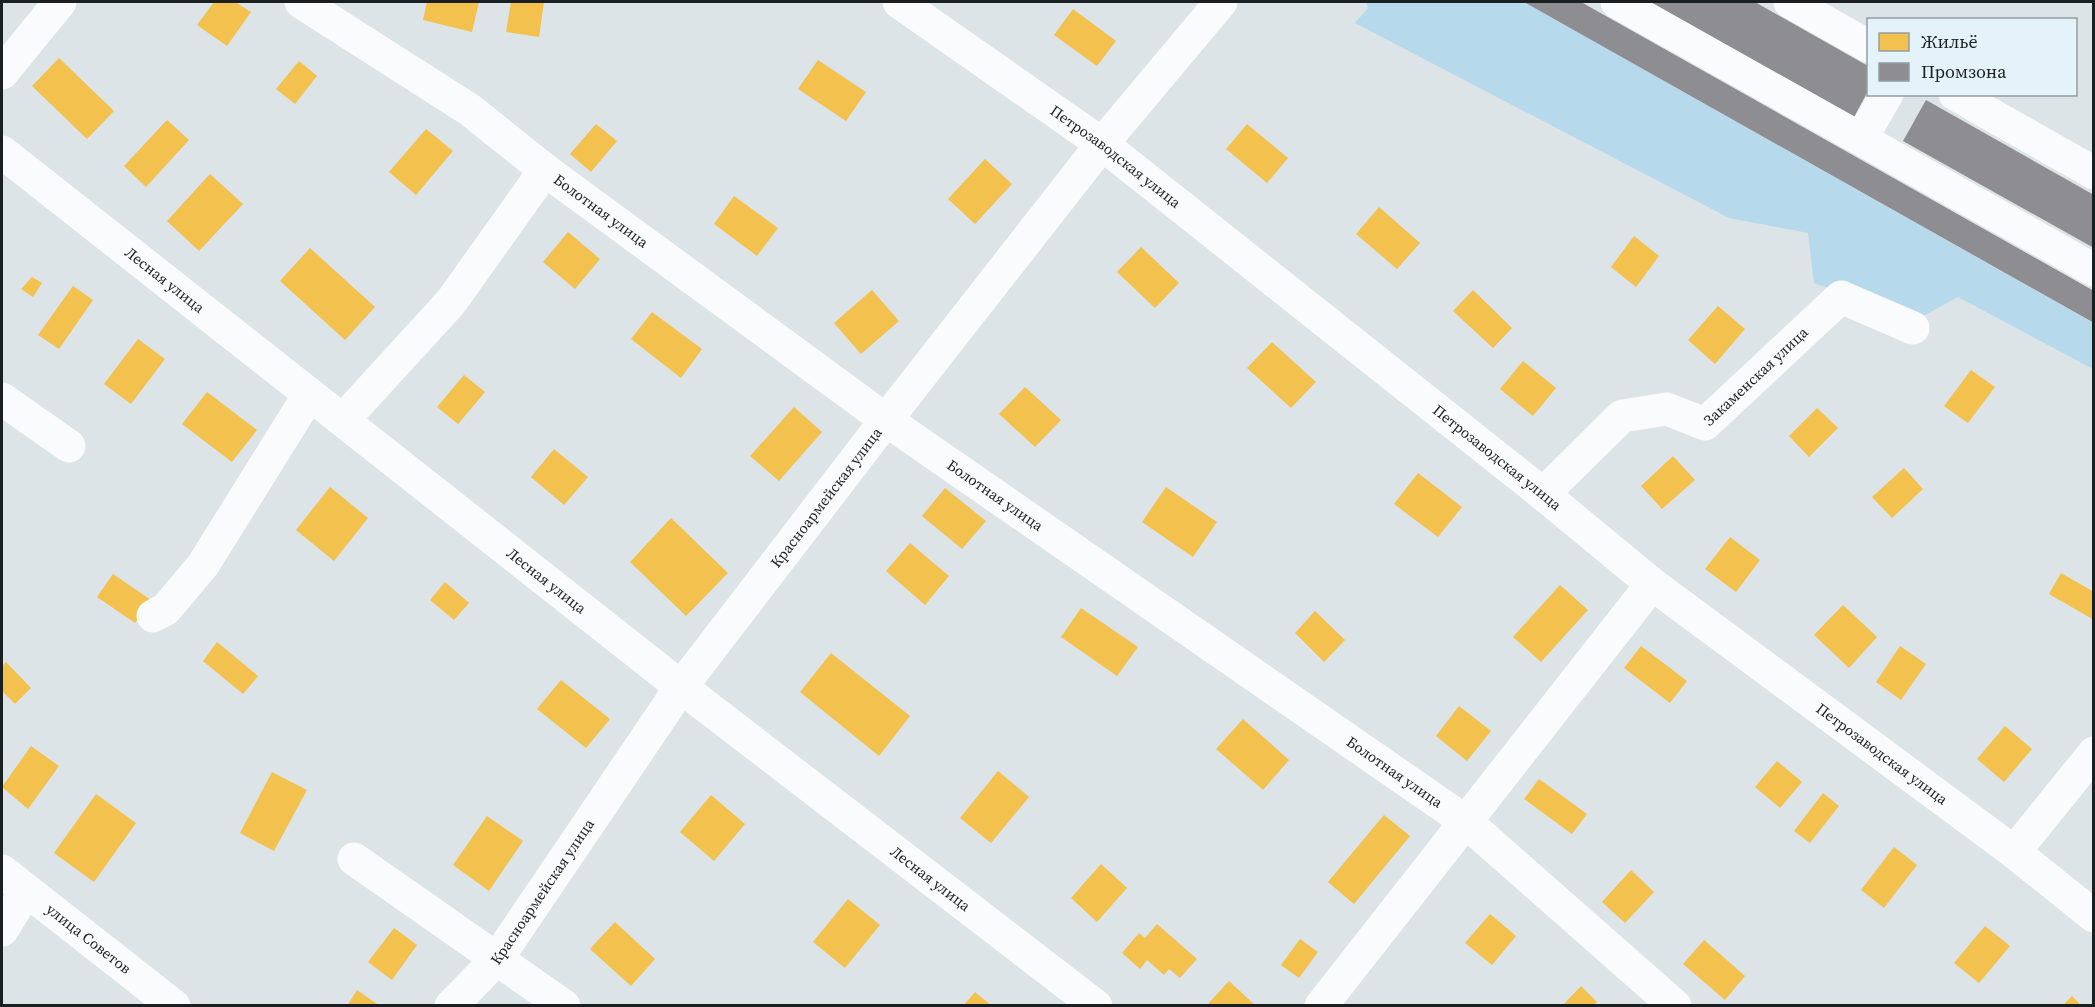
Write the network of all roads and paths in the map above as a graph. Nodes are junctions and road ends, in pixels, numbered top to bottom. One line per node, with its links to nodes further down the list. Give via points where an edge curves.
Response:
1 (60, 2): 8 (street)
2 (301, 2): 14 (street, Болотная улица, via 470,110)
3 (899, 2): 12 (street, Петрозаводская улица)
4 (1221, 2): 12 (street, Красноармейская улица)
5 (1617, 2): 11 (street)
6 (1790, 2): 7 (street)
7 (1867, 45)
8 (2, 73)
9 (1886, 96): 11 (street)
10 (1959, 96): 15 (street)
11 (1861, 140): 16 (street)
12 (1102, 144): 21 (street, Красноармейская улица); 23 (street, Петрозаводская улица)
13 (2, 152): 18 (street, Лесная улица)
14 (544, 170): 20 (street, via 451,302); 21 (street, Болотная улица)
15 (2094, 173)
16 (2094, 270)
17 (1913, 328): 23 (street, Закаменская улица, via 1841,297 1705,424 1667,409 1622,416)
18 (309, 395): 20 (street, Лесная улица); 25 (street, via 203,565 166,609)
19 (2, 399): 22 (street)
20 (343, 420): 26 (street, Лесная улица)
21 (886, 420): 26 (street, Красноармейская улица); 28 (street, Болотная улица)
22 (69, 446)
23 (1543, 494): 24 (street, Петрозаводская улица)
24 (1652, 584): 28 (street); 29 (street, Петрозаводская улица)
25 (153, 616)
26 (681, 687): 34 (street, Красноармейская улица); 38 (street, Лесная улица)
27 (2094, 753): 29 (street)
28 (1465, 821): 39 (street); 40 (street, Болотная улица)
29 (2014, 852): 32 (street, Петрозаводская улица)
30 (354, 859): 34 (street)
31 (14, 881): 33 (street); 35 (street, улица Советов)
32 (2094, 916)
33 (2, 930)
34 (497, 959): 36 (street, Красноармейская улица); 37 (street)
35 (174, 1005)
36 (451, 1005)
37 (564, 1005)
38 (1096, 1005)
39 (1321, 1005)
40 (1675, 1005)

